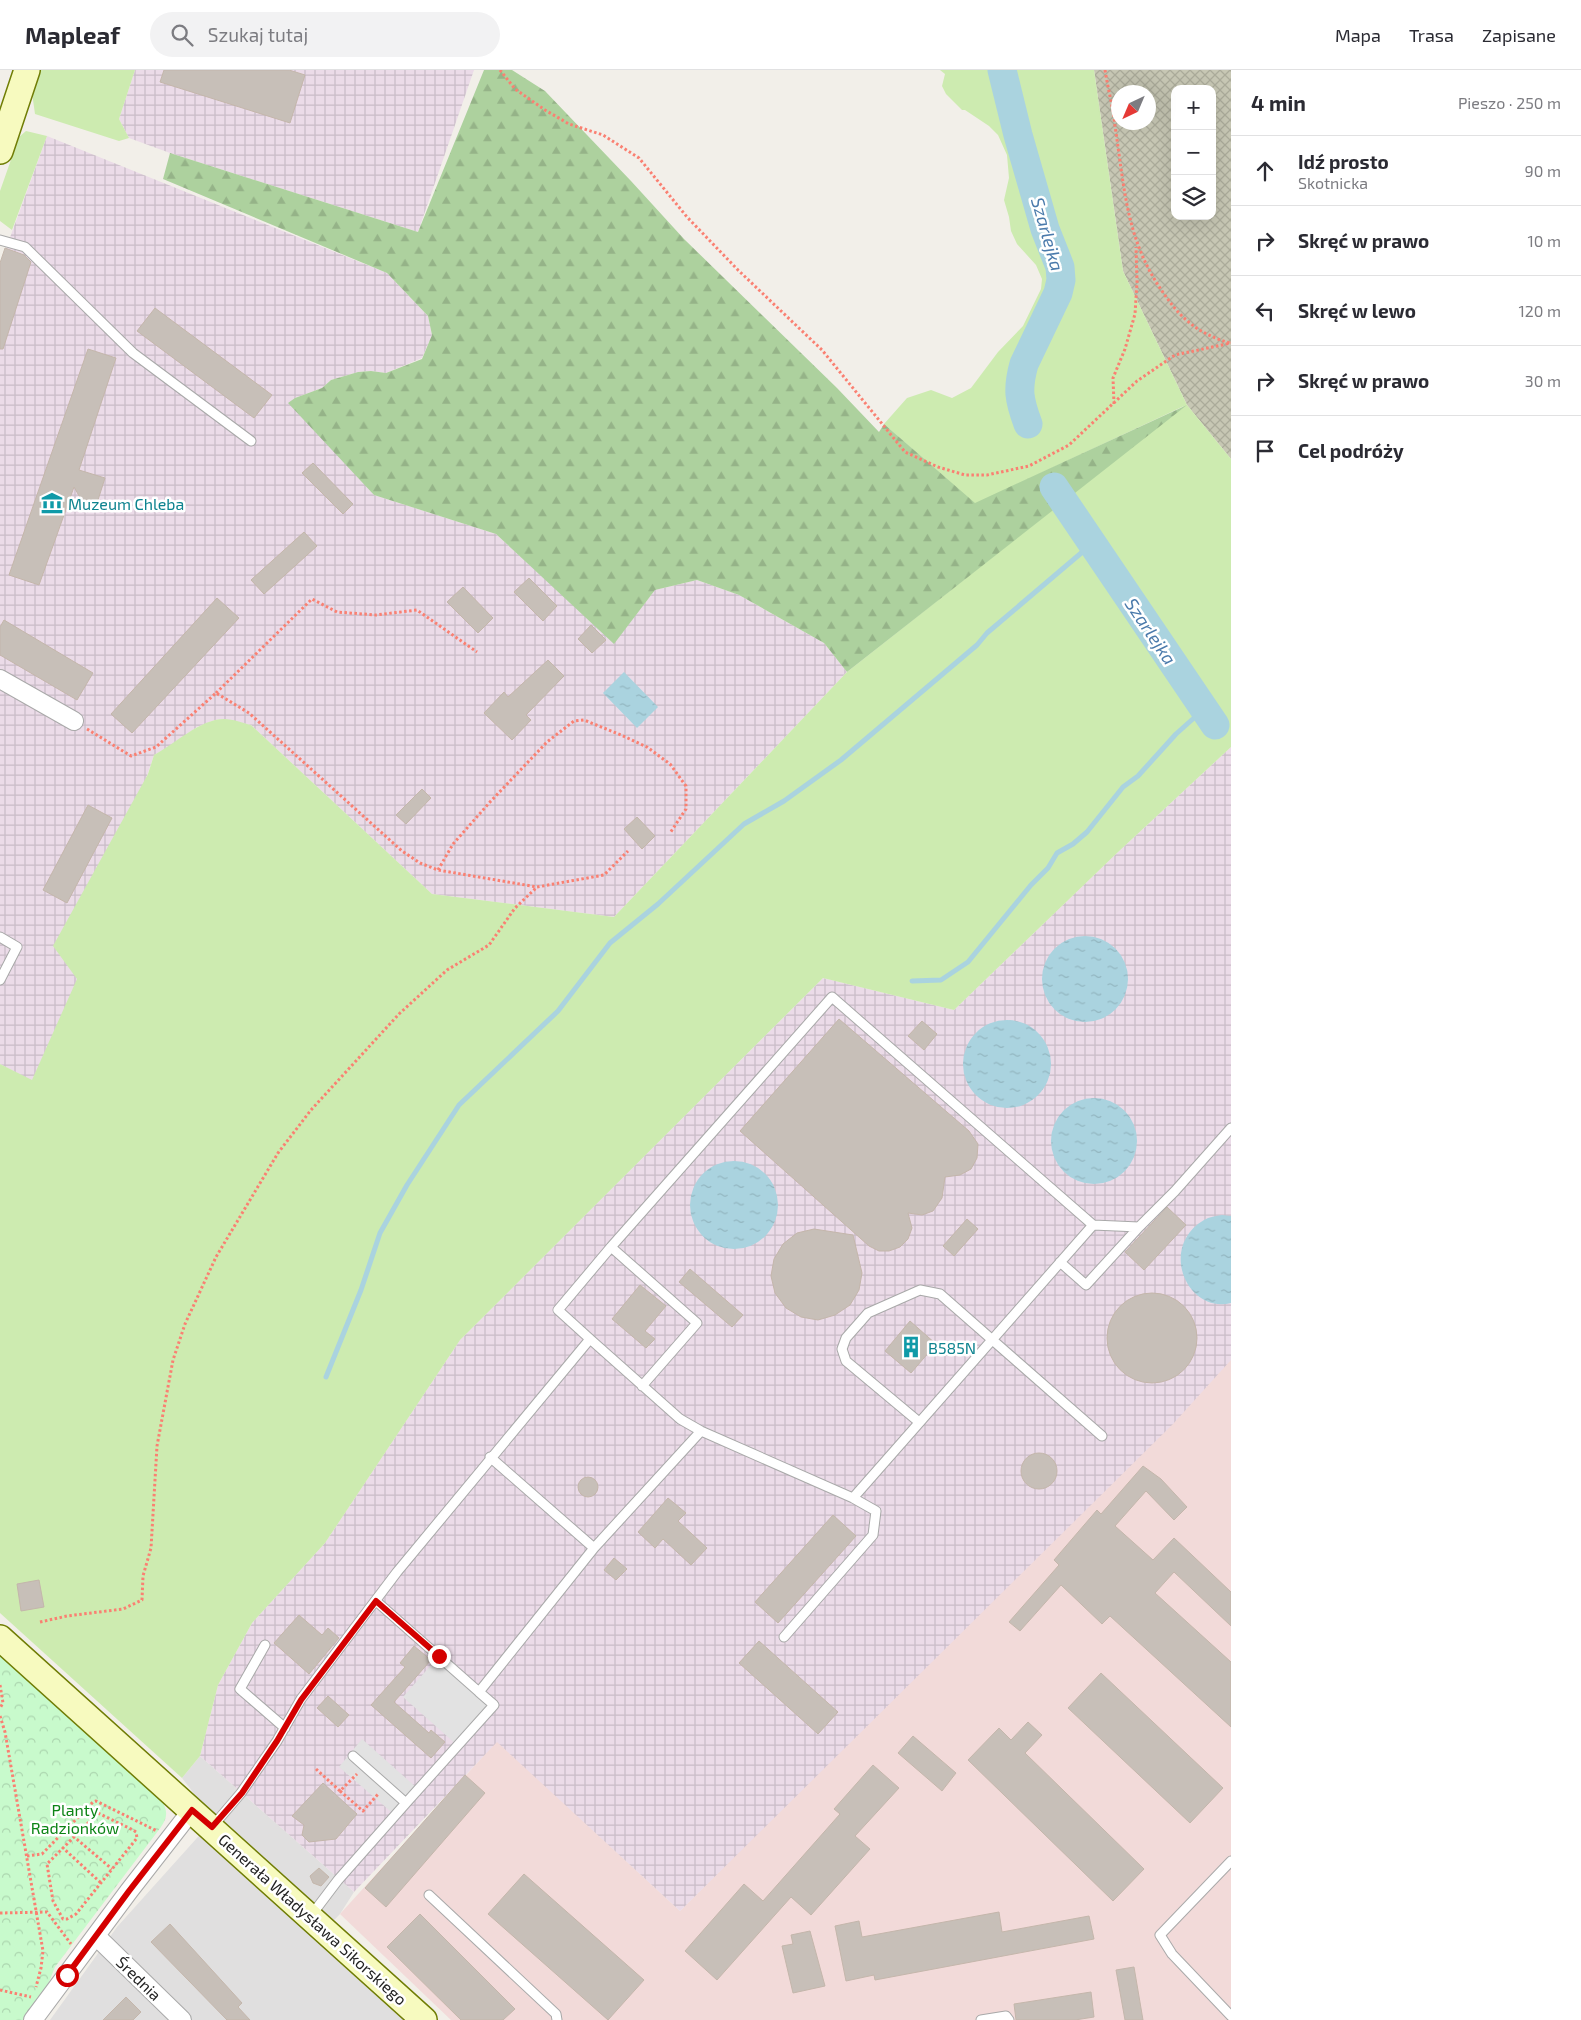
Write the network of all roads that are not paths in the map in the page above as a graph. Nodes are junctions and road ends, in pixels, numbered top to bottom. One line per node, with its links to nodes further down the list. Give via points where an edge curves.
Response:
1 (27, 70): 2 (street)
2 (0, 151)
3 (0, 240): 4 (lane, via 25,247 133,353)
4 (251, 441)
5 (0, 679): 6 (street)
6 (74, 721)
7 (0, 938): 8 (lane, via 18,947)
8 (0, 980)
9 (1231, 1128): 11 (lane)
10 (1093, 1225): 11 (lane); 12 (lane, via 832,997); 13 (lane)
11 (1138, 1227): 13 (lane, via 1086,1285)
12 (612, 1247): 14 (lane, via 558,1310); 16 (lane, via 697,1323)
13 (1060, 1262): 15 (lane)
14 (590, 1339): 16 (lane); 20 (lane)
15 (991, 1340): 17 (lane); 17 (lane, via 940,1294 920,1290 868,1313 846,1338 842,1349 846,1361); 19 (lane)
16 (642, 1386): 18 (lane, via 680,1419)
17 (918, 1422): 21 (lane)
18 (701, 1431): 21 (lane); 22 (lane)
19 (1102, 1436)
20 (490, 1457): 22 (lane); 23 (lane)
21 (853, 1498): 24 (lane, via 876,1511 873,1535)
22 (594, 1548): 27 (lane)
23 (376, 1601): 27 (lane); 28 (lane, via 301,1700)
24 (784, 1637)
25 (0, 1638): 31 (street, Generała Władysława Sikorskiego)
26 (265, 1645): 28 (lane, via 240,1689)
27 (479, 1692): 30 (lane, via 494,1705)
28 (284, 1728): 32 (lane, via 242,1793)
29 (353, 1756): 30 (lane)
30 (406, 1803): 35 (lane)
31 (192, 1810): 32 (street, Generała Władysława Sikorskiego); 36 (street)
32 (212, 1827): 35 (street, Generała Władysława Sikorskiego)
33 (1231, 1861): 38 (lane, via 1160,1934 1172,1954)
34 (429, 1895): 41 (lane, via 556,2014)
35 (310, 1917): 39 (street, Generała Władysława Sikorskiego)
36 (96, 1936): 37 (street); 40 (street, Średnia)
37 (30, 2012)
38 (1231, 2016)
39 (421, 2019)
40 (182, 2020)
41 (557, 2020)
42 (981, 2020): 43 (lane, via 1006,2016)
43 (1009, 2020)

